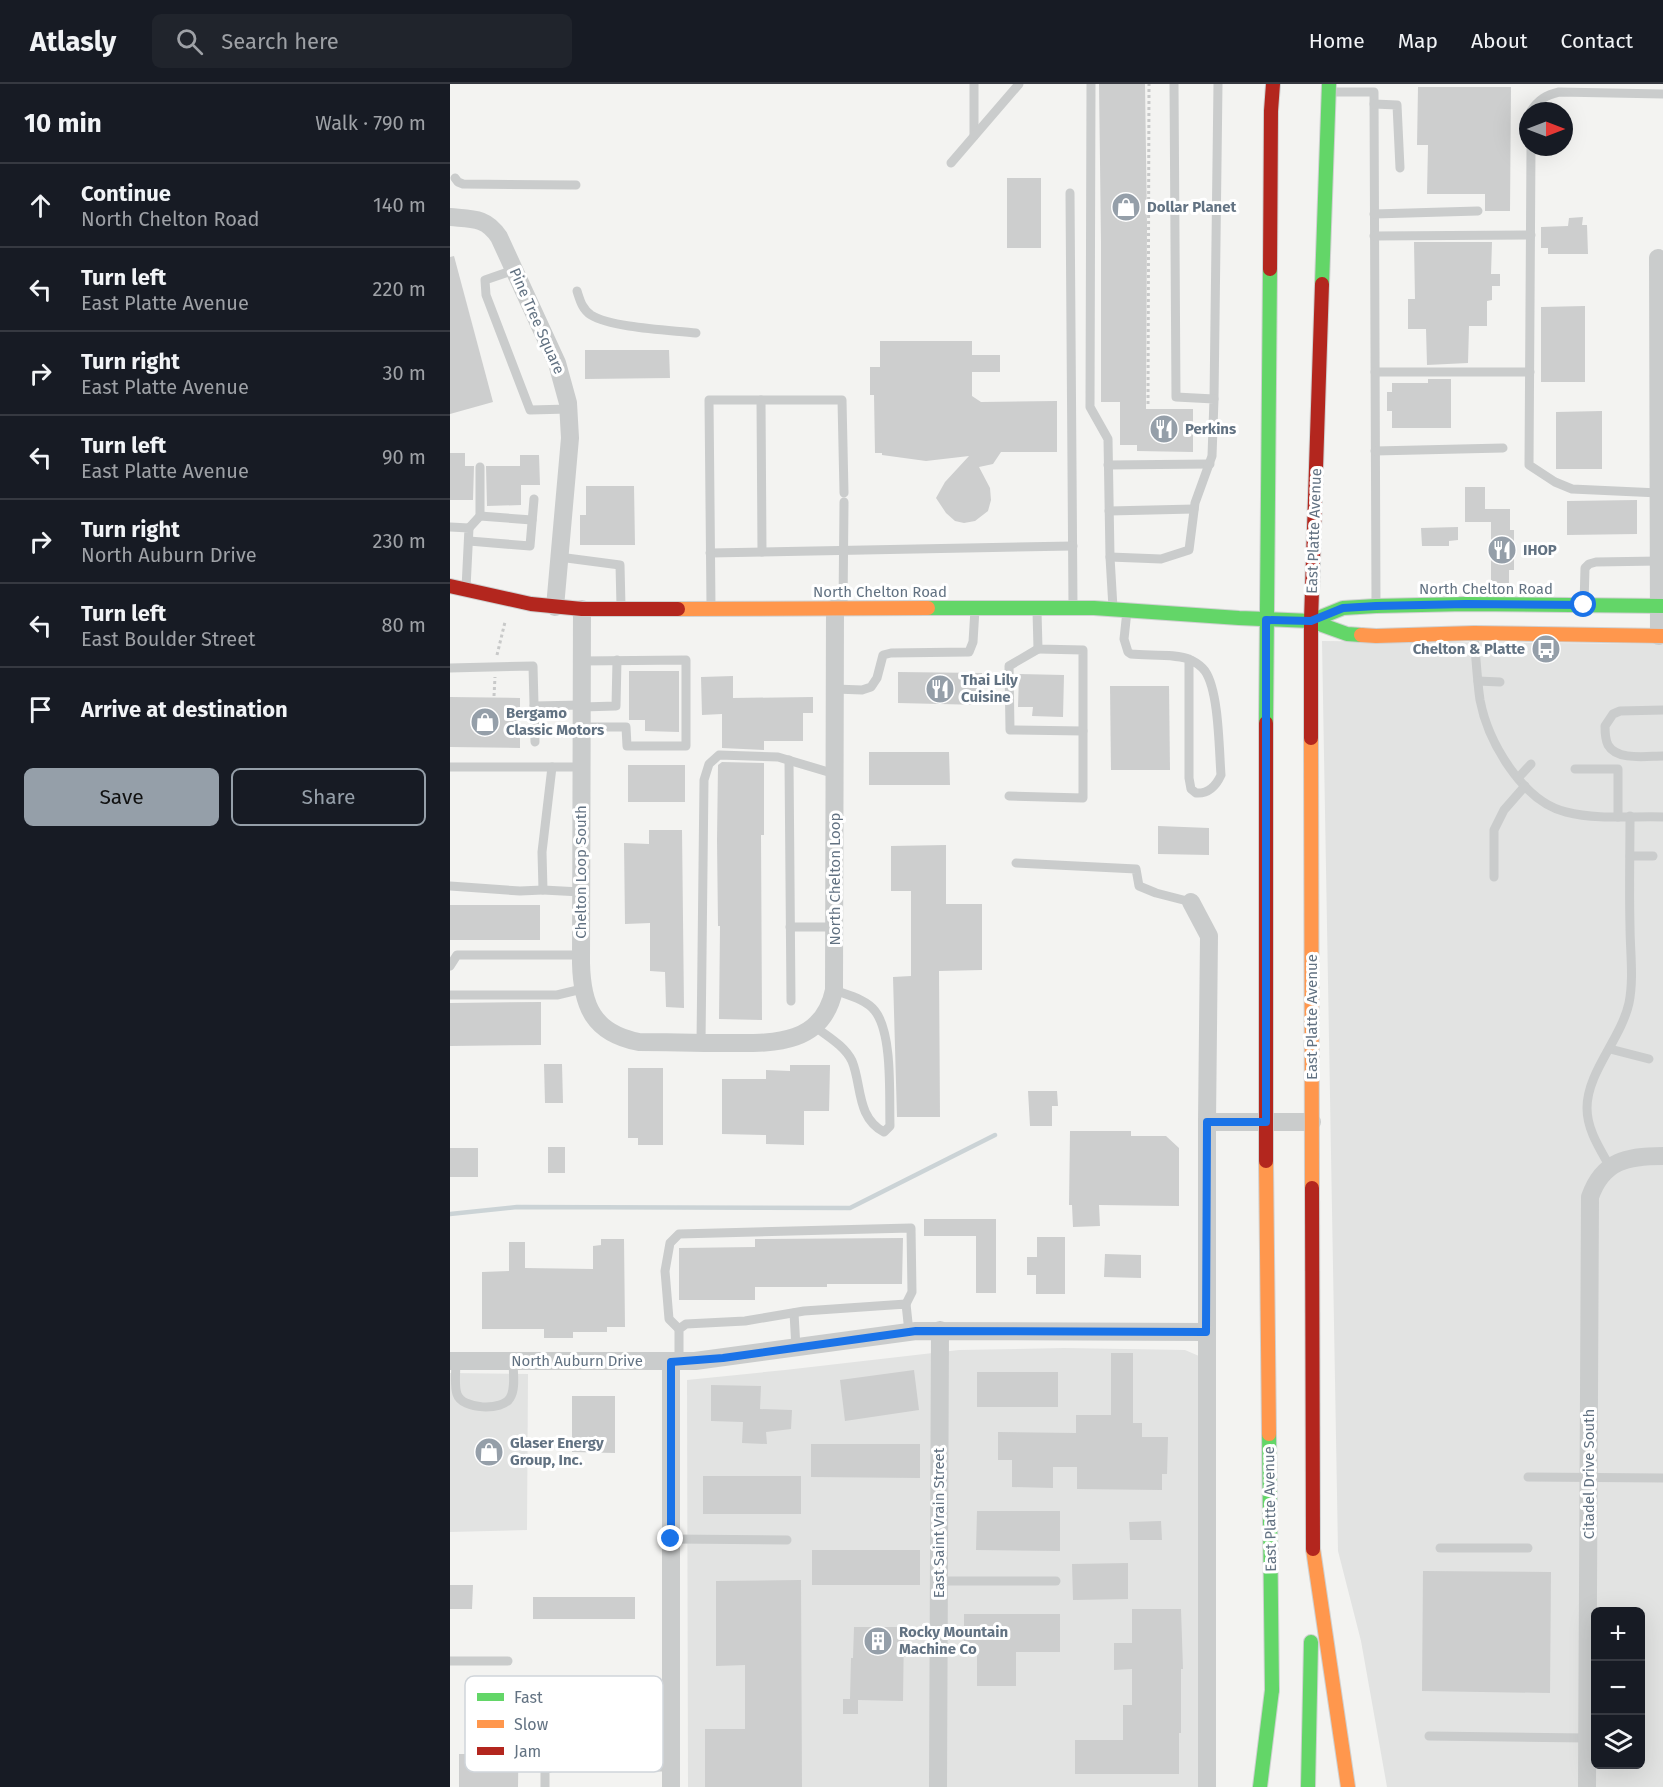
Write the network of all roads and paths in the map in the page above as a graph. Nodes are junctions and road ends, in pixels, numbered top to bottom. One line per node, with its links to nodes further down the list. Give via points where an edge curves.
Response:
1 (974, 84): 13 (lane)
2 (1019, 84): 13 (lane)
3 (1091, 84): 40 (lane, via 1090,407 1108,439)
4 (1149, 84): 35 (path)
5 (1174, 84): 33 (lane, via 1176,397)
6 (1218, 84): 33 (lane)
7 (1273, 84): 73 (main road, East Platte Avenue)
8 (1329, 88): 9 (lane); 74 (main road, East Platte Avenue)
9 (1376, 88): 12 (lane)
10 (1663, 94): 11 (lane, via 1559,92)
11 (1539, 102)
12 (1374, 104): 16 (lane, via 1397,105); 21 (lane)
13 (974, 136): 15 (lane)
14 (1531, 156): 23 (lane)
15 (951, 163)
16 (1400, 168)
17 (455, 178): 18 (lane, via 463,184)
18 (576, 185)
19 (1070, 193): 52 (lane)
20 (1478, 211): 21 (lane)
21 (1374, 214): 24 (lane)
22 (450, 217): 26 (street, Pine Tree Square, via 483,221 492,227)
23 (1531, 235): 24 (lane); 32 (lane)
24 (1374, 236): 31 (lane)
25 (1660, 260): 28 (street)
26 (514, 270): 36 (street, Pine Tree Square, via 557,363); 36 (lane, via 485,280 486,294 530,410)
27 (577, 291): 29 (lane, via 584,309 602,319)
28 (1661, 320): 30 (street)
29 (696, 333)
30 (1661, 369): 42 (street)
31 (1375, 372): 32 (lane); 38 (lane)
32 (1530, 372): 43 (lane, via 1529,465 1572,489)
33 (1214, 399): 39 (lane)
34 (761, 400): 53 (lane, via 842,400); 54 (lane); 55 (lane, via 709,400)
35 (1148, 404)
36 (569, 409): 56 (street, Pine Tree Square)
37 (1503, 448): 38 (lane)
38 (1375, 452): 62 (lane)
39 (1210, 464): 40 (lane); 45 (lane)
40 (1108, 465): 46 (lane)
41 (480, 467): 47 (lane)
42 (1661, 468): 43 (street)
43 (1659, 493): 58 (street)
44 (534, 499): 48 (lane)
45 (1194, 509): 46 (lane); 57 (lane, via 1189,550 1161,558)
46 (1109, 511): 57 (lane)
47 (480, 516): 48 (lane); 50 (lane)
48 (532, 520): 51 (lane, via 530,546)
49 (450, 527): 50 (lane)
50 (469, 528): 51 (lane)
51 (469, 542): 60 (lane)
52 (1073, 546): 53 (lane); 69 (lane)
53 (844, 551): 54 (lane); 66 (lane)
54 (762, 552): 55 (lane)
55 (710, 553): 65 (lane)
56 (559, 556): 64 (street, Pine Tree Square); 71 (lane, via 620,565)
57 (1110, 557): 72 (lane)
58 (1659, 561): 61 (lane, via 1589,564 1585,568); 63 (street)
59 (450, 586): 60 (main road, North Chelton Road)
60 (466, 588): 64 (main road, North Chelton Road)
61 (1584, 605): 62 (main road, North Chelton Road); 63 (main road, North Chelton Road)
62 (1376, 606): 74 (main road, North Chelton Road, via 1343,608)
63 (1661, 606): 76 (street)
64 (555, 607): 70 (main road, North Chelton Road)
65 (711, 608): 66 (main road, North Chelton Road); 71 (main road, North Chelton Road)
66 (839, 608): 67 (main road, North Chelton Road); 84 (street, North Chelton Loop)
67 (975, 608): 68 (main road, North Chelton Road); 84 (lane, via 969,652 883,655 871,687)
68 (1037, 608): 69 (main road, North Chelton Road); 77 (lane)
69 (1073, 608): 72 (main road, North Chelton Road)
70 (582, 609): 71 (main road, North Chelton Road); 80 (street, Chelton Loop South)
71 (621, 609)
72 (1120, 610): 73 (main road, North Chelton Road); 78 (lane, via 1128,652)
73 (1266, 620): 74 (main road, North Chelton Road); 125 (main road, East Platte Avenue)
74 (1311, 621): 75 (main road, North Chelton Road, via 1347,634); 126 (main road, East Platte Avenue)
75 (1474, 633): 76 (main road, North Chelton Road); 82 (lane)
76 (1661, 636)
77 (1038, 649): 89 (lane, via 1083,650); 89 (lane, via 1009,666 1010,730)
78 (1189, 659): 78 (lane, via 1189,778 1191,789 1201,794 1211,790 1221,775 1216,711 1205,670)
79 (617, 660): 80 (lane); 86 (lane, via 616,706); 88 (lane, via 687,660 686,746 627,746 626,727)
80 (582, 661): 86 (street, Chelton Loop South)
81 (450, 668): 85 (lane, via 534,666)
82 (1478, 681): 83 (lane); 99 (lane, via 1489,728)
83 (1500, 682)
84 (835, 689): 98 (street, North Chelton Loop)
85 (534, 706): 86 (lane); 90 (lane)
86 (582, 706): 88 (street, Chelton Loop South)
87 (1663, 710): 91 (lane, via 1620,711 1605,726 1612,750 1629,756)
88 (583, 727): 96 (street, Chelton Loop South)
89 (1083, 731): 100 (lane, via 1083,798)
90 (535, 742)
91 (1663, 756)
92 (789, 760): 98 (lane); 112 (lane); 121 (lane, via 719,755 709,764 704,780)
93 (1531, 764): 99 (lane)
94 (450, 767): 95 (lane)
95 (552, 767): 96 (lane); 109 (lane, via 542,852)
96 (582, 767): 110 (street, Chelton Loop South)
97 (1575, 769): 103 (lane, via 1618,769)
98 (835, 774): 113 (street, North Chelton Loop)
99 (1522, 782): 103 (lane, via 1547,806 1584,816); 107 (lane, via 1494,830)
100 (1009, 796)
101 (1630, 816): 102 (lane); 103 (lane); 104 (lane)
102 (1663, 817)
103 (1618, 818)
104 (1630, 856): 105 (lane); 122 (lane, via 1629,1001)
105 (1653, 856)
106 (1016, 863): 111 (lane, via 1136,869 1139,886)
107 (1494, 877)
108 (450, 886): 109 (lane)
109 (543, 890): 110 (lane)
110 (581, 892): 114 (street, Chelton Loop South)
111 (1191, 903): 124 (street, via 1209,936)
112 (790, 927): 113 (lane); 119 (lane)
113 (835, 927): 117 (street, North Chelton Loop)
114 (581, 955): 115 (lane, via 457,955); 116 (street, Chelton Loop South)
115 (450, 966)
116 (582, 989): 118 (lane, via 557,996); 121 (street, Chelton Loop South, via 598,1024 623,1039)
117 (834, 990): 120 (street, North Chelton Loop, via 826,1015); 120 (lane, via 863,1001 875,1011 883,1028 890,1126 884,1132 875,1127 860,1100 852,1060)
118 (450, 995)
119 (790, 1001)
120 (814, 1026): 121 (street, North Chelton Loop, via 782,1041)
121 (701, 1043)
122 (1610, 1049): 123 (lane); 128 (lane, via 1594,1080 1587,1108 1593,1136)
123 (1649, 1059)
124 (1207, 1122): 125 (street); 134 (street)
125 (1266, 1122): 126 (street); 152 (main road, East Platte Avenue)
126 (1312, 1122): 146 (main road, East Platte Avenue)
127 (1663, 1156): 128 (street, via 1631,1157)
128 (1610, 1167): 140 (street, Citadel Drive South, via 1594,1185 1589,1210)
129 (906, 1304): 130 (lane); 131 (lane, via 912,1292 911,1228 679,1234 670,1243 665,1271 669,1319); 133 (lane)
130 (794, 1313): 131 (lane, via 687,1324); 135 (lane)
131 (679, 1329): 138 (lane)
132 (940, 1330): 133 (street, North Auburn Drive); 134 (street, North Auburn Drive); 147 (street, East Saint Vrain Street)
133 (909, 1332): 135 (street, North Auburn Drive)
134 (1206, 1332): 159 (street)
135 (796, 1348): 138 (street, North Auburn Drive)
136 (453, 1361): 137 (street, North Auburn Drive); 137 (lane, via 457,1394 469,1406 500,1406 509,1401 513,1393)
137 (513, 1361): 138 (street, North Auburn Drive)
138 (675, 1362): 142 (street)
139 (1528, 1477): 140 (lane)
140 (1589, 1478): 141 (lane); 151 (street, Citadel Drive South)
141 (1663, 1478)
142 (671, 1539): 143 (lane); 156 (street)
143 (787, 1540)
144 (1440, 1548): 145 (lane)
145 (1528, 1548)
146 (1313, 1549): 162 (main road, East Platte Avenue); 163 (main road)
147 (939, 1581): 148 (lane); 158 (street, East Saint Vrain Street)
148 (1056, 1581)
149 (450, 1660): 150 (lane)
150 (508, 1660)
151 (1591, 1661): 154 (street, Citadel Drive South)
152 (1272, 1690): 160 (main road); 161 (main road, East Platte Avenue)
153 (1429, 1736): 154 (lane)
154 (1587, 1738): 164 (street, Citadel Drive South)
155 (663, 1767): 156 (lane)
156 (671, 1767): 157 (street)
157 (671, 1787)
158 (938, 1787)
159 (1207, 1787)
160 (1260, 1787)
161 (1272, 1787)
162 (1308, 1787)
163 (1348, 1787)
164 (1587, 1787)

